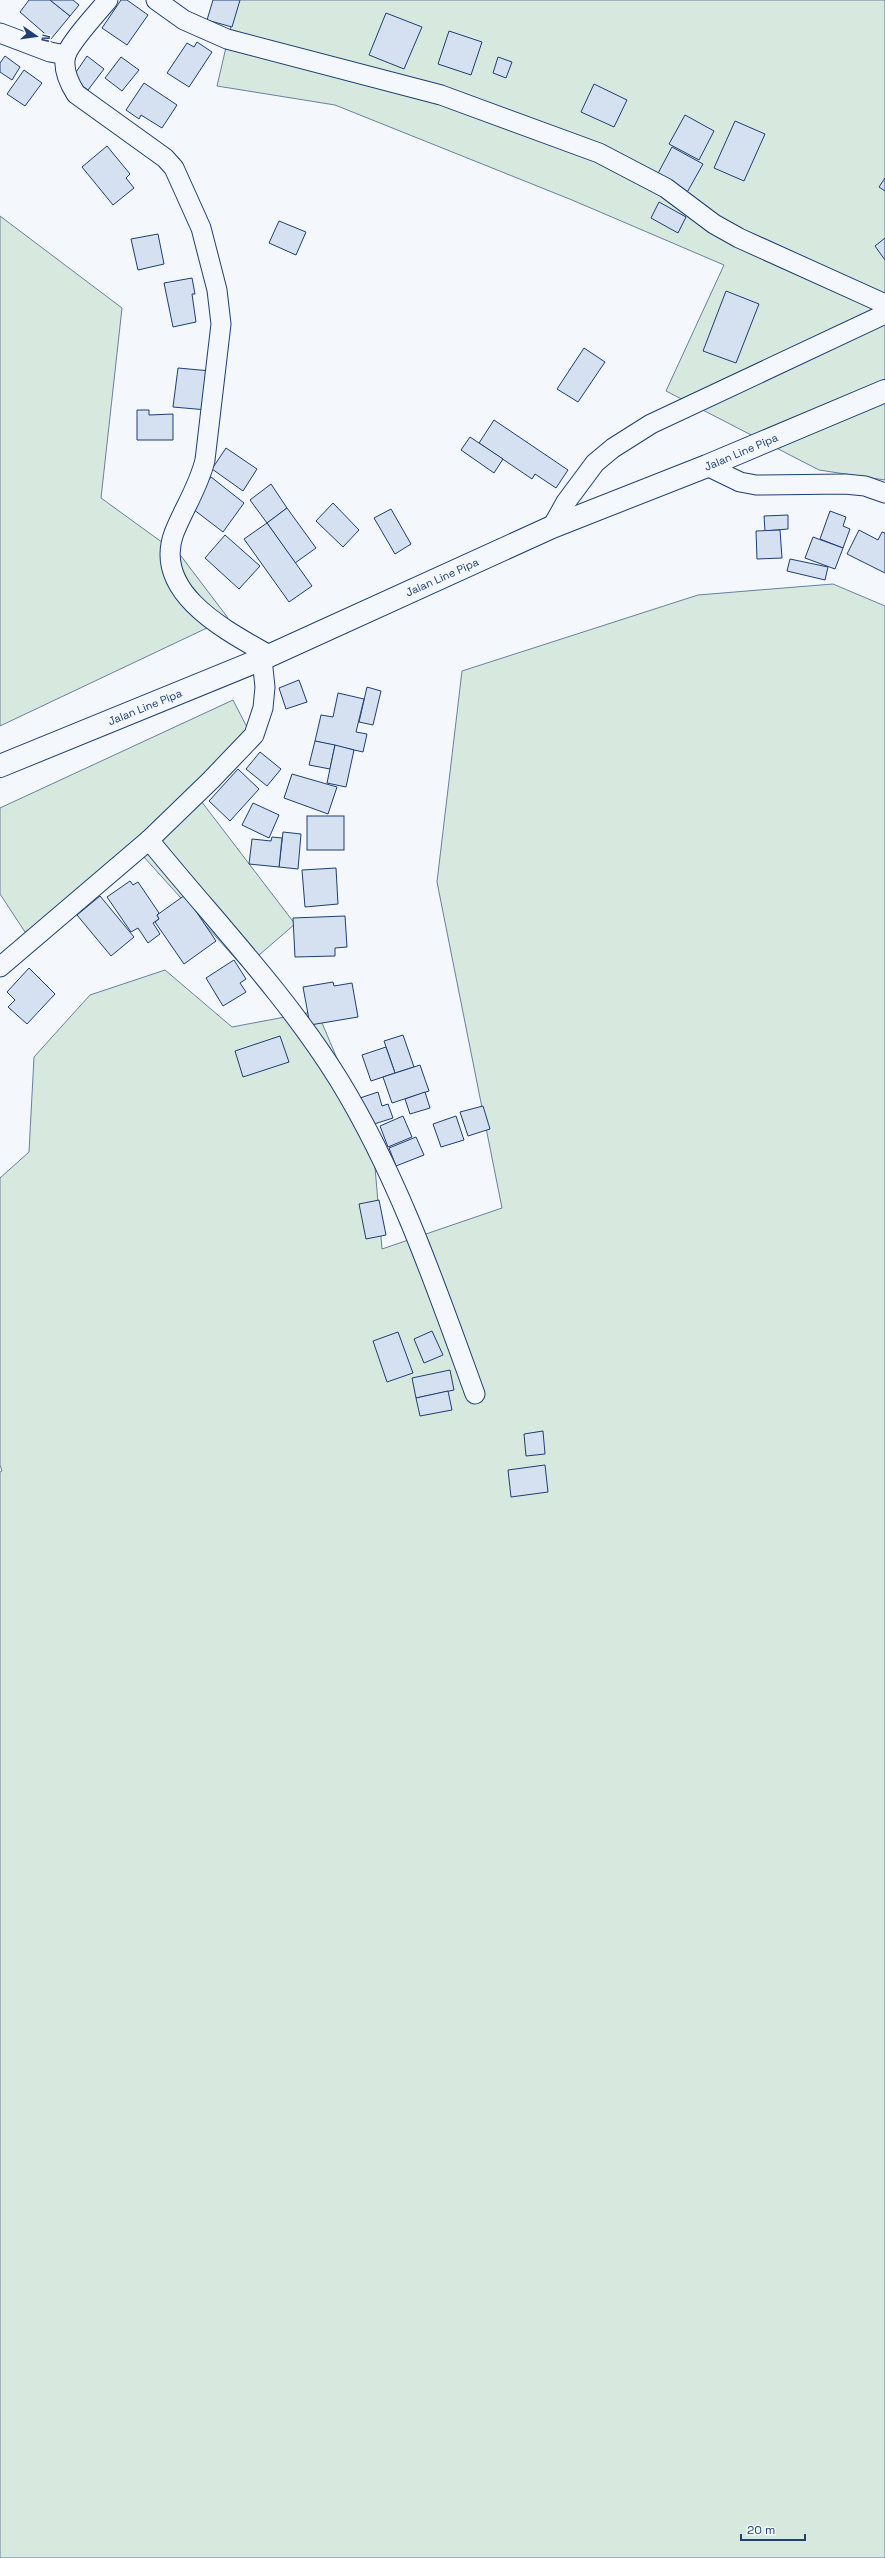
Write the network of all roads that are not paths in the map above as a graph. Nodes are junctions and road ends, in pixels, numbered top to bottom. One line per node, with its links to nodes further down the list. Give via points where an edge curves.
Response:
1 (108, 0): 4 (street)
2 (156, 0): 5 (street, via 184,20 227,39 441,95 599,153 666,188 714,224 739,238)
3 (0, 33): 4 (street, via 44,50)
4 (66, 55): 11 (street, via 65,70 76,94 165,158 174,168 201,228 217,290 221,324 205,460 200,478 174,533 171,545 174,576 181,590 198,607)
5 (885, 304)
6 (885, 314): 10 (street, via 651,424 613,448 595,463)
7 (885, 391): 8 (main road, Jalan Line Pipa)
8 (707, 466): 9 (street, via 740,482 756,485 845,484 865,486); 10 (main road, Jalan Line Pipa)
9 (885, 493)
10 (552, 527): 11 (main road, Jalan Line Pipa)
11 (266, 657): 12 (main road, Jalan Line Pipa); 13 (street, via 263,708 254,735)
12 (0, 766)
13 (149, 840): 14 (street); 15 (street, via 260,971 301,1024 339,1080 376,1148 420,1242)
14 (0, 967)
15 (475, 1394)

